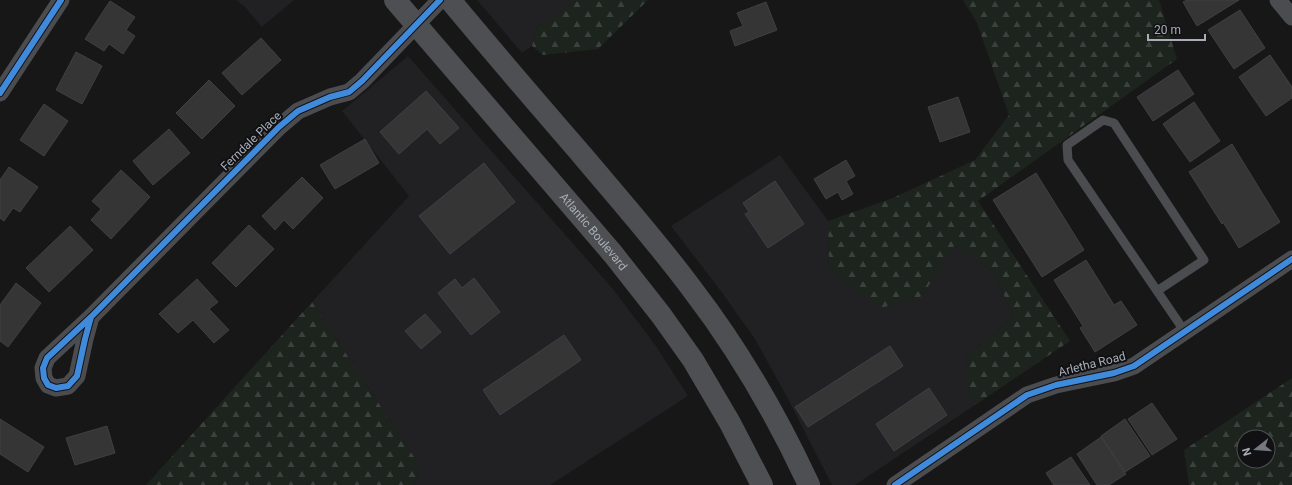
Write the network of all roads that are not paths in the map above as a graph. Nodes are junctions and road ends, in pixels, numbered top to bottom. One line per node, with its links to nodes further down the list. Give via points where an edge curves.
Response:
1 (61, 0): 8 (street)
2 (395, 0): 7 (main road, Atlantic Boulevard)
3 (440, 0): 7 (street, Ferndale Place)
4 (450, 0): 14 (main road, via 653,239 693,290 758,388 787,438)
5 (1278, 0): 6 (street)
6 (1292, 17)
7 (416, 25): 11 (street, Ferndale Place, via 349,92 298,111 279,127); 13 (main road, Atlantic Boulevard, via 613,254 661,315 712,391)
8 (0, 93)
9 (1292, 259): 12 (street, Arletha Road)
10 (1157, 291): 10 (lane, via 1068,160 1067,145 1103,120 1114,123 1204,260); 12 (lane)
11 (91, 317)
12 (1185, 332): 15 (street, Arletha Road, via 1134,366 1026,395)
13 (762, 485)
14 (809, 485)
15 (894, 485)

